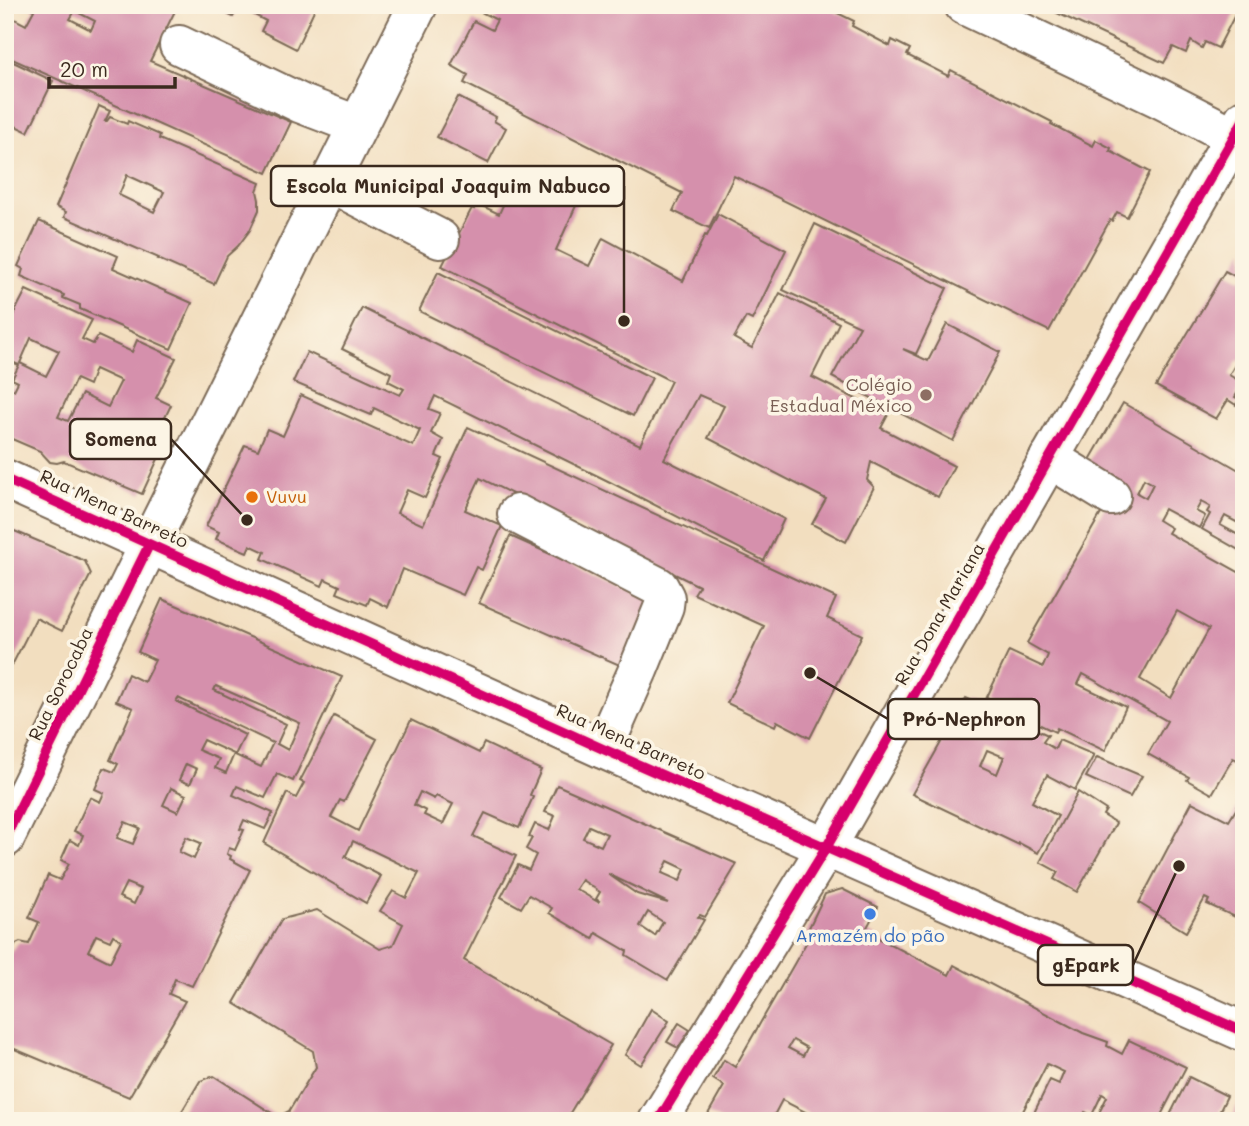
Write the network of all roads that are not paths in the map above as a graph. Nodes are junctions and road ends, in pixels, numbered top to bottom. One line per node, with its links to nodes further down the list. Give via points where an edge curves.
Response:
1 (418, 5): 4 (street, Rua Sorocaba)
2 (964, 5): 5 (street, via 1159,98)
3 (179, 45): 4 (street)
4 (357, 125): 6 (street, Rua Sorocaba)
5 (1238, 128): 8 (street, Rua Dona Mariana)
6 (329, 182): 7 (street); 12 (street, Rua Sorocaba)
7 (440, 239)
8 (1049, 458): 10 (street); 15 (street, Rua Dona Mariana)
9 (5, 479): 12 (street, Rua Mena Barreto)
10 (1111, 496)
11 (517, 514): 13 (street, via 659,587 665,598)
12 (149, 545): 13 (street, Rua Mena Barreto); 14 (street, Rua Sorocaba)
13 (603, 749): 15 (street, Rua Mena Barreto)
14 (5, 838)
15 (826, 848): 16 (street, Rua Mena Barreto); 17 (street, Rua Dona Mariana)
16 (1244, 1032)
17 (658, 1121)

